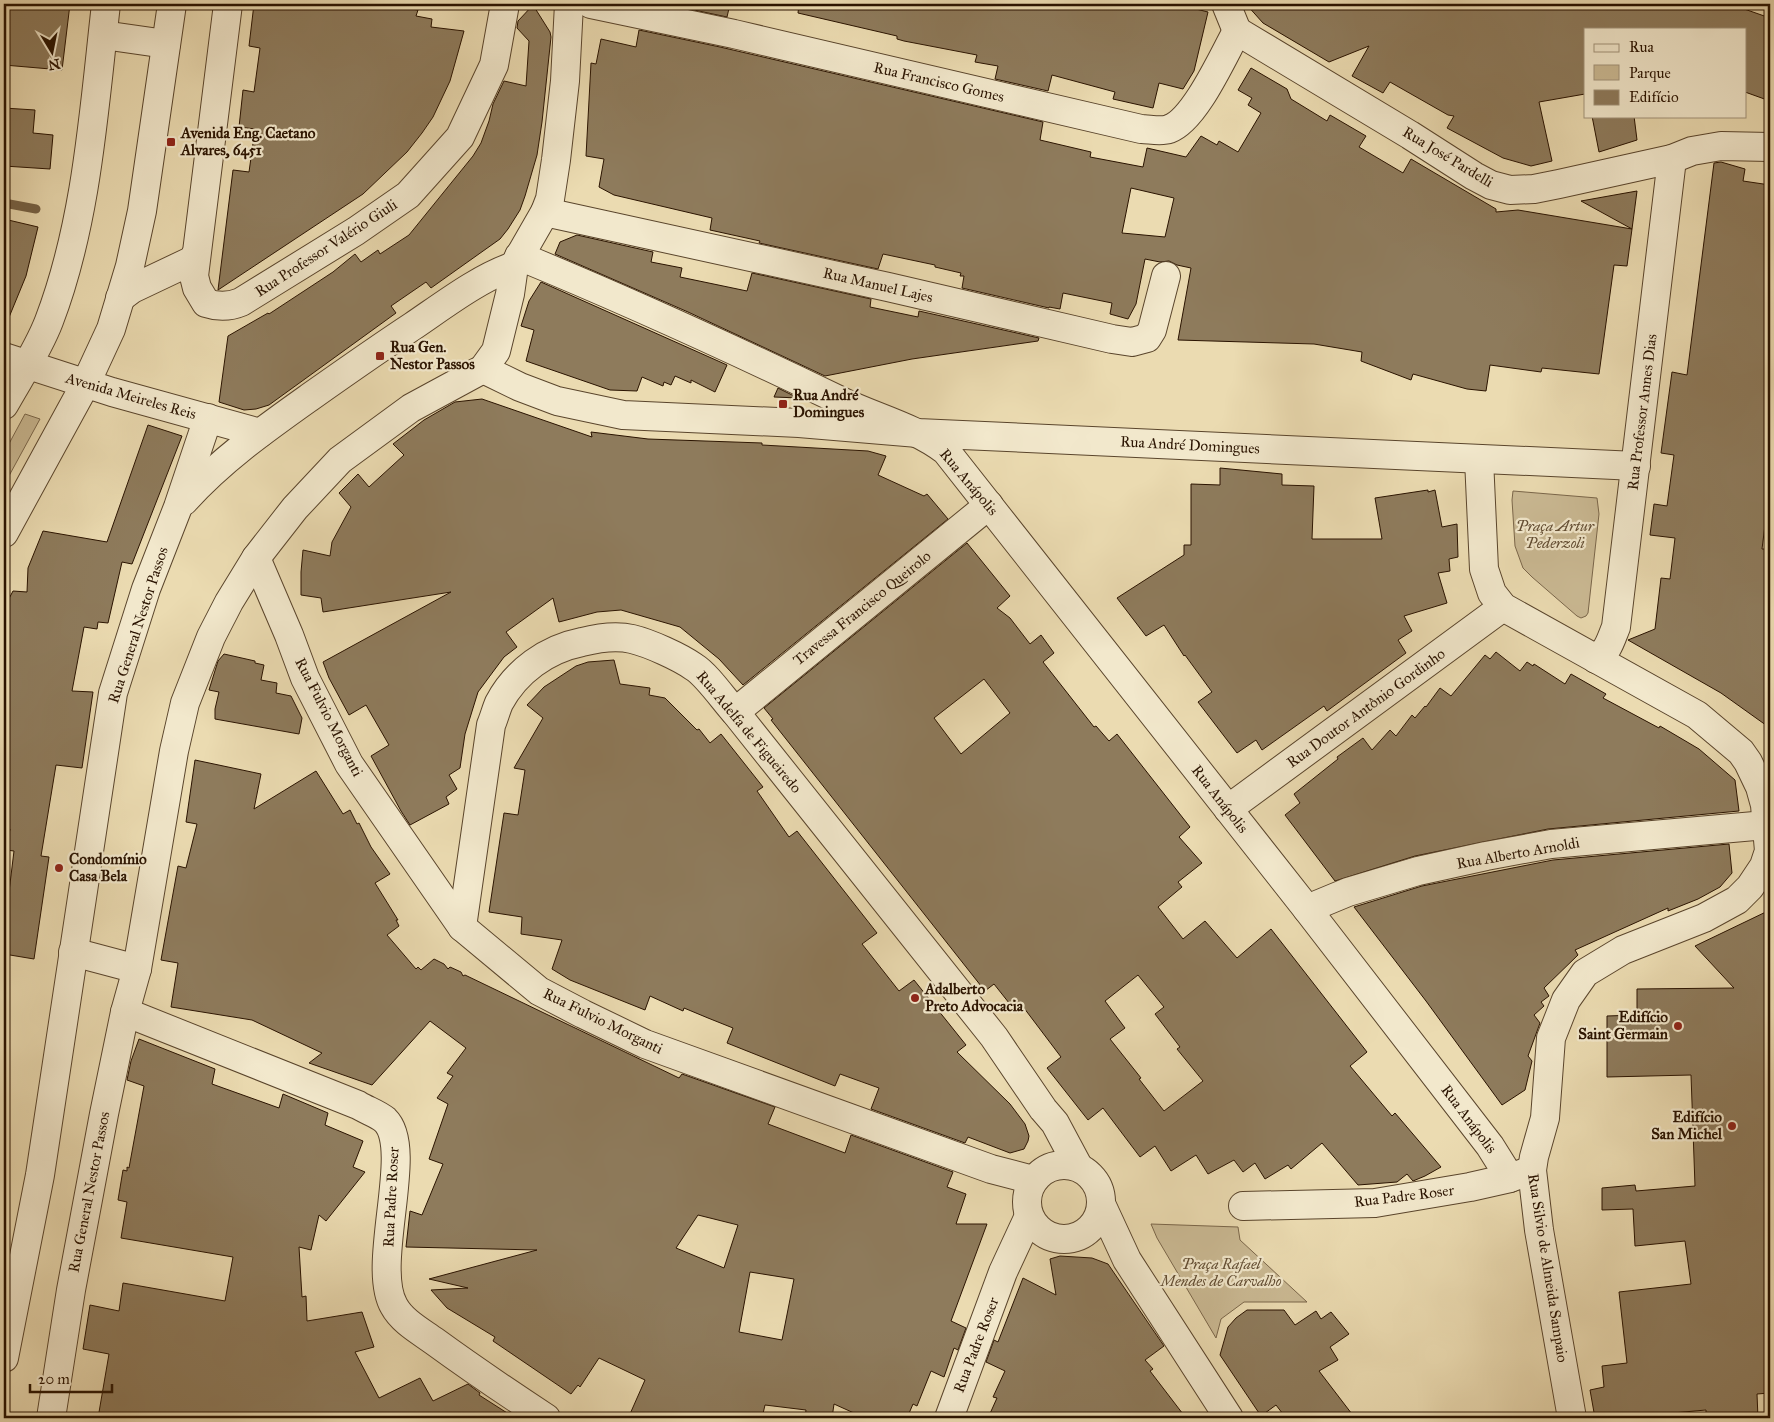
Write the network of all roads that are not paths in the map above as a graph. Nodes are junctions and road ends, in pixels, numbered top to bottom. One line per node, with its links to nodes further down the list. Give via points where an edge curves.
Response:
1 (106, 4): 9 (street)
2 (172, 4): 10 (street)
3 (228, 4): 14 (street)
4 (505, 4): 14 (street, Rua Professor Valério Giuli, via 494,65 460,137 408,195 356,231 232,306 206,303 194,276)
5 (569, 4): 13 (street, via 556,160)
6 (591, 4): 8 (street, Rua Francisco Gomes, via 1142,129 1168,130 1182,122 1201,96)
7 (1226, 4): 8 (street)
8 (1237, 31): 12 (street, Rua José Pardelli, via 1491,185 1510,190 1534,188)
9 (103, 35): 10 (street); 18 (street, via 78,216 60,291 49,323)
10 (166, 44): 17 (street, via 142,211)
11 (1770, 147): 12 (street, Rua José Pardelli, via 1721,146 1692,151)
12 (1672, 159): 26 (street, Rua Professor Annes Dias)
13 (546, 212): 15 (street); 16 (street, Rua Manuel Lajes, via 1132,342 1147,338 1152,330)
14 (196, 255): 17 (street, via 191,261)
15 (516, 261): 19 (street, via 501,336 496,351); 23 (street, Rua General Nestor Passos, via 433,312); 24 (street, via 618,296 854,408)
16 (1166, 276)
17 (120, 298): 20 (street, via 111,329)
18 (16, 361): 20 (street, Avenida Meireles Reis); 21 (street)
19 (483, 369): 24 (street, Rua André Domingues, via 557,401 623,415 799,423); 30 (street, Rua General Nestor Passos, via 411,408 340,460 295,508)
20 (86, 383): 22 (street, Avenida Meireles Reis); 29 (street)
21 (4, 405)
22 (208, 418): 23 (street, Avenida Meireles Reis); 28 (street, Rua General Nestor Passos)
23 (260, 433): 28 (street, Rua General Nestor Passos, via 202,480)
24 (918, 433): 25 (street, Rua André Domingues); 27 (street, Rua Anápolis, via 946,451)
25 (1480, 459): 26 (street, Rua André Domingues); 31 (street, via 1484,569 1492,593)
26 (1636, 466): 32 (street, Rua Professor Annes Dias, via 1616,627 1610,644)
27 (989, 504): 33 (street, Travessa Francisco Queirolo); 34 (street, Rua Anápolis)
28 (178, 508): 38 (street, Rua General Nestor Passos, via 146,589 113,692)
29 (4, 533)
30 (256, 558): 37 (street, Rua Fulvio Morganti, via 305,678 349,764); 39 (street, Rua General Nestor Passos, via 210,637 185,703)
31 (1503, 607): 32 (street); 34 (street, Rua Doutor Antônio Gordinho)
32 (1596, 659): 35 (street, Rua Silvio de Almeida Sampaio, via 1697,715 1741,752 1760,788)
33 (735, 712): 37 (street, Rua Adelfa de Figueiredo, via 697,668 632,639 614,637 577,643 532,662 512,684 491,725); 41 (street, Rua Adelfa de Figueiredo, via 994,1037)
34 (1228, 809): 36 (street, Rua Anápolis)
35 (1766, 825): 36 (street, Rua Alberto Arnoldi, via 1551,844 1418,871); 43 (street, Rua Silvio de Almeida Sampaio, via 1768,851 1764,866 1737,900 1704,918 1623,950 1585,973 1566,1000 1551,1038 1544,1118 1534,1157)
36 (1306, 908): 43 (street, Rua Anápolis, via 1490,1146)
37 (462, 927): 44 (street, Rua Fulvio Morganti, via 539,991 645,1044 991,1169)
38 (73, 952): 39 (street); 49 (street, Rua General Nestor Passos, via 40,1175)
39 (137, 969): 40 (street, Rua General Nestor Passos)
40 (125, 1012): 50 (street, Rua General Nestor Passos, via 71,1290); 51 (street, Rua Padre Roser, via 358,1105 384,1120 390,1128 396,1154 387,1269 389,1298 408,1322)
41 (1043, 1109): 42 (street, Rua Adelfa de Figueiredo, via 1055,1123); 44 (street, Rua Adelfa de Figueiredo, via 1049,1140)
42 (1078, 1166): 44 (street, via 1053,1166); 45 (street, via 1097,1182)
43 (1521, 1174): 46 (street, Rua Padre Roser, via 1470,1187 1375,1203); 54 (street, Rua Silvio de Almeida Sampaio, via 1539,1230)
44 (1036, 1201): 47 (street, via 1057,1238 1070,1239); 52 (street, Rua Padre Roser, via 1003,1272)
45 (1102, 1206): 47 (street, via 1099,1218); 48 (street)
46 (1243, 1206)
47 (1081, 1235): 48 (street, via 1102,1242)
48 (1127, 1260): 53 (street)
49 (4, 1358)
50 (51, 1418)
51 (546, 1418)
52 (948, 1418)
53 (1229, 1418)
54 (1572, 1418)

